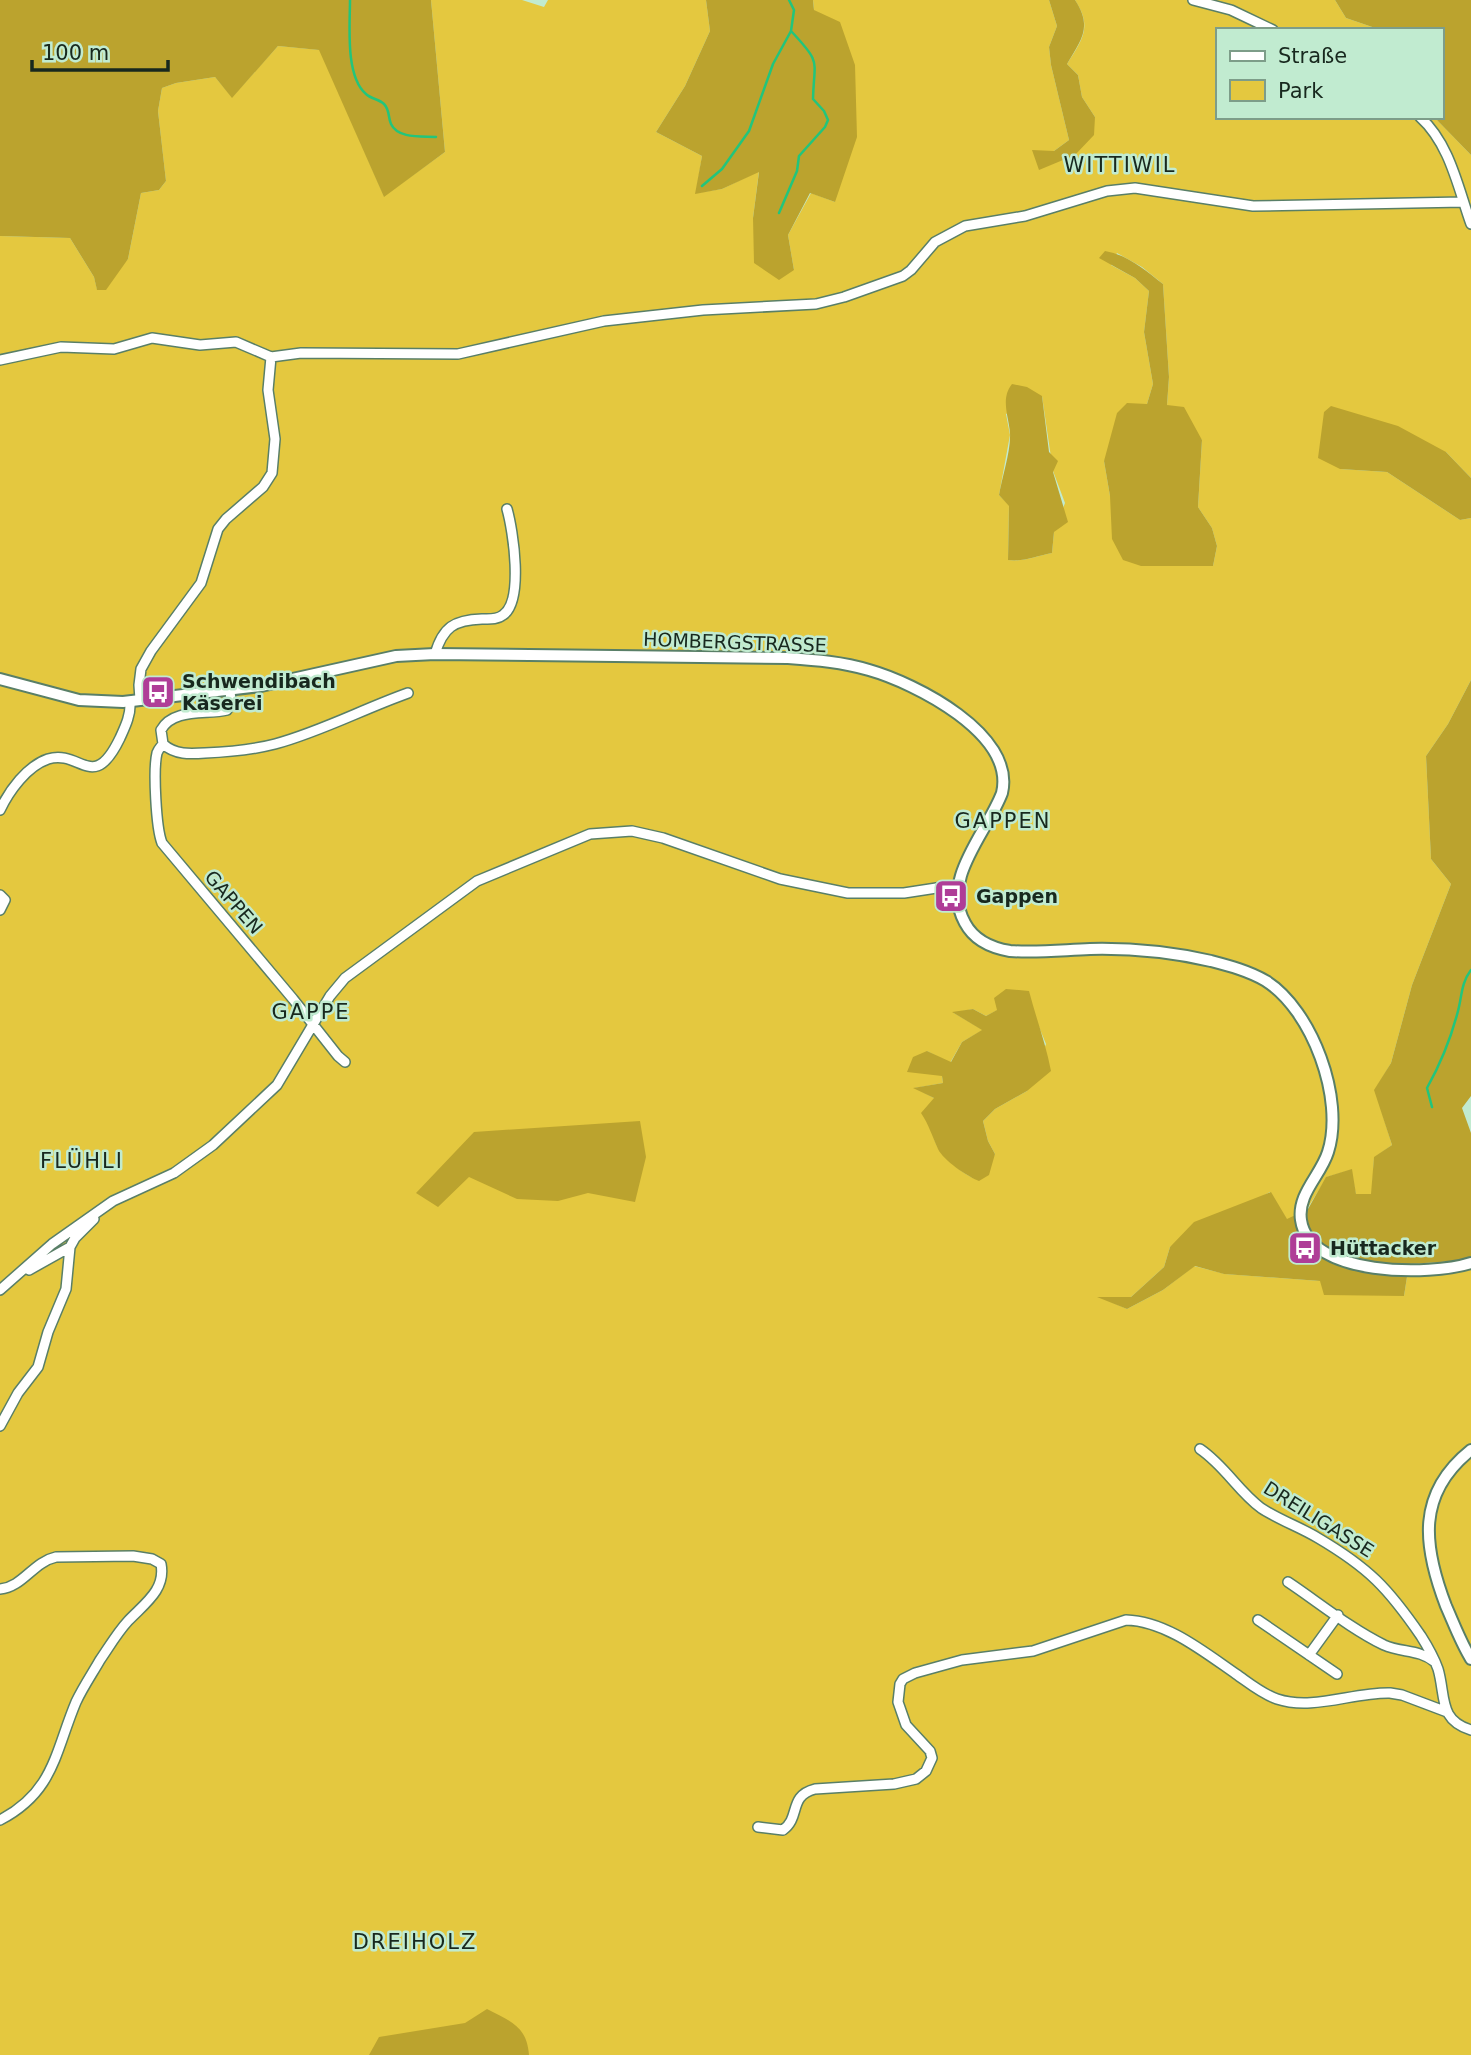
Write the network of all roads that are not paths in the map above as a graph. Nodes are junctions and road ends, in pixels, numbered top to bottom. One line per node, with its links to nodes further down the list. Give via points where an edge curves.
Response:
1 (1193, 0): 2 (street, via 1231,10)
2 (1269, 28)
3 (1422, 119): 4 (street, via 1442,147)
4 (1463, 202): 5 (street); 6 (street, via 1253,206 1135,188 1107,191 1025,216 965,226 935,242 903,276 816,304 604,321 458,354 301,353)
5 (1471, 224)
6 (271, 357): 7 (street, via 236,342 200,345 152,338 114,349 61,348); 13 (street, via 272,473 218,529 201,583 141,669)
7 (0, 360)
8 (507, 509): 9 (street, via 515,573 509,610 494,619 456,622 444,632)
9 (435, 654): 11 (street, HOMBERGSTRASSE, via 396,656); 16 (street, HOMBERGSTRASSE, via 788,658 851,665 904,684 959,716 986,740 1002,764 1002,793)
10 (0, 679): 13 (street, HOMBERGSTRASSE, via 79,700)
11 (230, 691): 13 (street, HOMBERGSTRASSE); 14 (street, GAPPEN, via 232,702 227,710 184,715 167,722 161,730)
12 (408, 693): 14 (street, via 262,747 184,754)
13 (135, 701): 15 (street, via 105,762 93,766 62,758 46,760 27,772)
14 (163, 744): 19 (street, GAPPEN, via 156,765 162,843)
15 (0, 810)
16 (958, 888): 19 (street, via 848,893 780,879 663,838 632,831 590,834 511,865 458,893 345,978); 23 (street, via 958,907 965,923 993,947 1174,954 1236,968 1272,986 1294,1008 1310,1034 1329,1094 1329,1150 1301,1210 1309,1238 1335,1256 1385,1270)
17 (0, 895): 18 (street, via 5,900)
18 (0, 910)
19 (313, 1025): 20 (street, GAPPEN); 21 (street, via 277,1085 213,1145 174,1174)
20 (345, 1062)
21 (104, 1207): 22 (street); 24 (street, via 52,1244)
22 (70, 1247): 24 (street); 26 (street, via 66,1289 40,1362)
23 (1471, 1263)
24 (19, 1275): 25 (street)
25 (0, 1290)
26 (0, 1426)
27 (1200, 1449): 35 (street, DREILIGASSE, via 1263,1509 1317,1537 1372,1574 1396,1601)
28 (1471, 1450): 34 (street, via 1451,1468 1437,1490 1428,1522 1430,1554 1443,1596)
29 (1288, 1582): 31 (street)
30 (0, 1589): 39 (street, via 17,1584 44,1560 55,1557 120,1556 161,1564 155,1593 117,1634 85,1685 47,1776 27,1802)
31 (1338, 1615): 33 (street); 35 (street, via 1385,1646 1420,1652)
32 (1258, 1620): 33 (street)
33 (1309, 1655): 36 (street)
34 (1471, 1659)
35 (1436, 1663): 37 (street, DREILIGASSE)
36 (1337, 1674)
37 (1447, 1712): 38 (street, via 1455,1723); 40 (street, via 1395,1693 1300,1704 1276,1699 1169,1633 1149,1623 1126,1620 1033,1651 962,1660 903,1679 900,1712 929,1751 932,1758 926,1771 916,1779 894,1784 804,1792 783,1830)
38 (1471, 1730)
39 (0, 1820)
40 (758, 1828)

